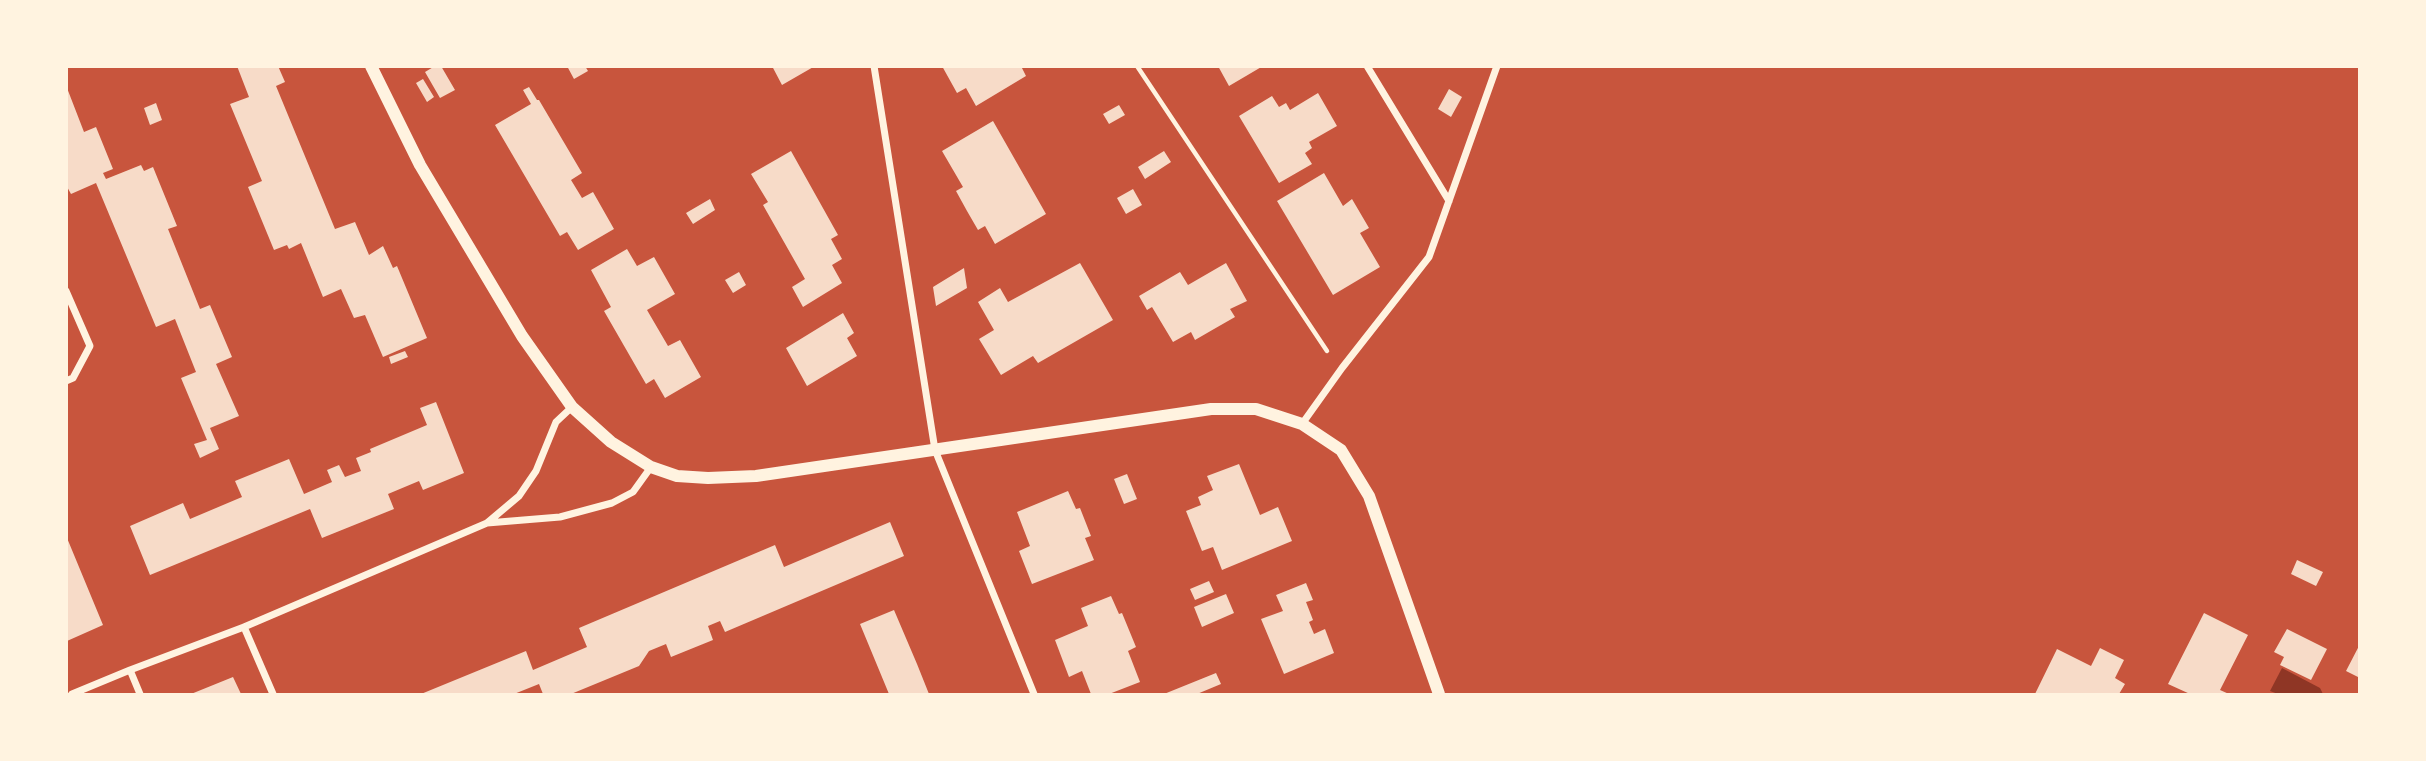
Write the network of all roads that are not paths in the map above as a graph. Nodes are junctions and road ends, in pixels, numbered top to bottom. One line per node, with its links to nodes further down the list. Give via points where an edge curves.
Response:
1 (370, 66): 8 (street, via 420,165 495,293)
2 (874, 66): 10 (street)
3 (1367, 66): 5 (street)
4 (1497, 66): 5 (street)
5 (1449, 201): 9 (street, via 1430,257)
6 (66, 291): 7 (street, via 90,346 74,378)
7 (66, 381)
8 (572, 407): 11 (street, via 611,442); 12 (street, via 556,422 536,471 519,496)
9 (1302, 424): 10 (street, via 1256,409 1211,409); 19 (street, via 1341,450 1369,496)
10 (935, 450): 11 (street, via 756,476 687,477); 18 (street)
11 (650, 467): 12 (street, via 633,492 612,503 560,517)
12 (487, 523): 13 (street)
13 (244, 627): 14 (street); 17 (street)
14 (130, 670): 15 (street); 16 (street)
15 (72, 695)
16 (140, 695)
17 (273, 695)
18 (1034, 695)
19 (1439, 695)

